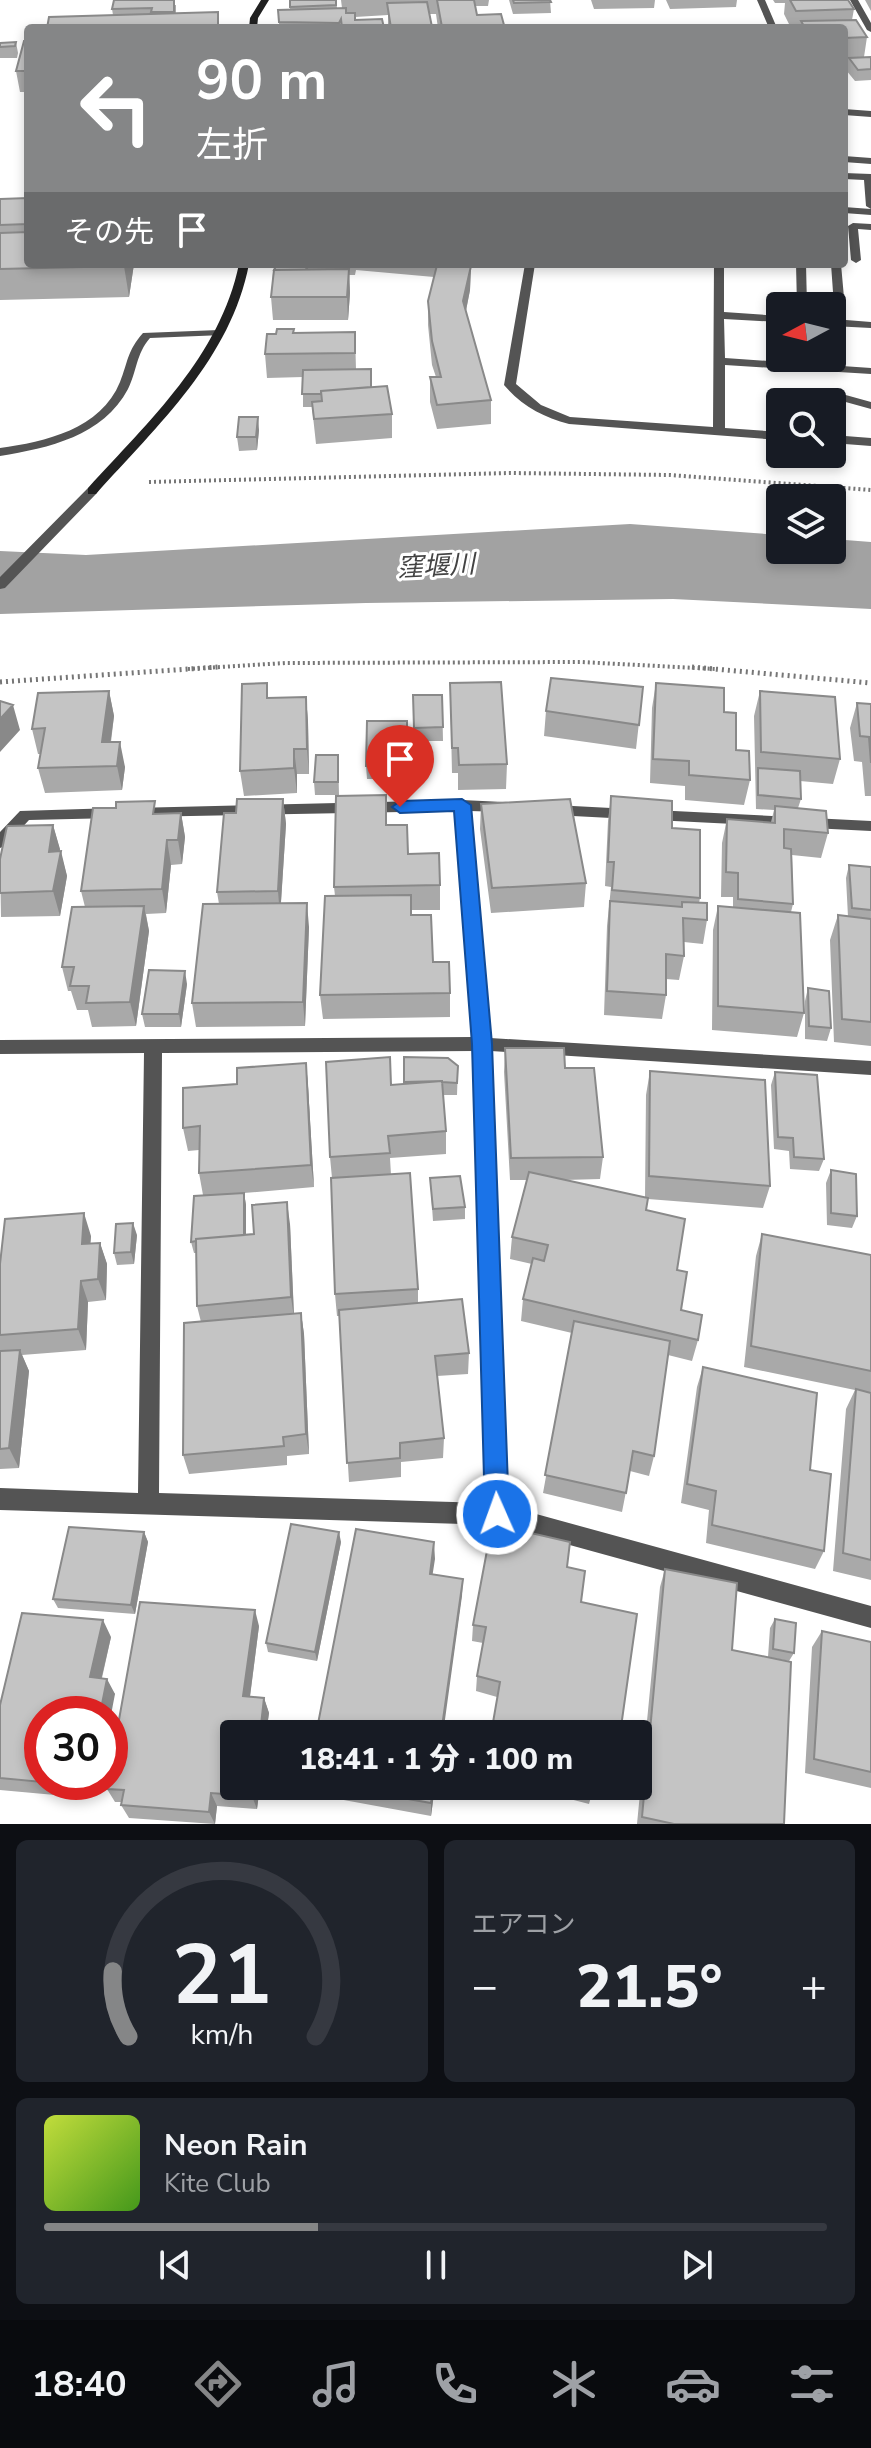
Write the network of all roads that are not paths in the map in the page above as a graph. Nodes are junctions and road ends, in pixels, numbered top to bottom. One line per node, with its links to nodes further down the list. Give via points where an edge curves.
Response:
1 (265, 0): 4 (street)
2 (761, 0): 5 (street)
3 (854, 0): 6 (street)
4 (253, 24)
5 (771, 24)
6 (871, 30)
7 (848, 112): 8 (street)
8 (871, 114)
9 (848, 159): 10 (street)
10 (871, 161)
11 (848, 176): 12 (street)
12 (870, 177): 13 (street)
13 (871, 206)
14 (848, 210): 15 (street)
15 (871, 212)
16 (871, 227): 17 (street, via 853,226)
17 (850, 260): 18 (street)
18 (871, 261)
19 (244, 268): 30 (street, via 242,288)
20 (529, 268): 35 (street, via 510,385 523,401 569,420)
21 (719, 268): 26 (street)
22 (801, 268): 24 (street)
23 (836, 268): 25 (street)
24 (802, 292)
25 (836, 292)
26 (719, 315): 27 (street); 31 (street)
27 (766, 318)
28 (846, 324): 29 (street)
29 (871, 325)
30 (219, 333): 39 (street, via 147,335 133,349 125,385 105,415 71,434); 40 (street, via 202,365 96,487)
31 (719, 361): 32 (street); 35 (street)
32 (871, 371)
33 (846, 397): 34 (street)
34 (871, 406)
35 (719, 431): 36 (street)
36 (766, 435)
37 (846, 440): 38 (street)
38 (871, 442)
39 (0, 452)
40 (0, 585)
41 (462, 805): 42 (street); 43 (street, via 25,815); 44 (street)
42 (871, 826)
43 (0, 842)
44 (482, 1044): 45 (street); 47 (street); 50 (street)
45 (153, 1046): 46 (street); 49 (street)
46 (0, 1047)
47 (871, 1068)
48 (0, 1499): 49 (street)
49 (148, 1504): 50 (street)
50 (497, 1514): 51 (street)
51 (871, 1617)

